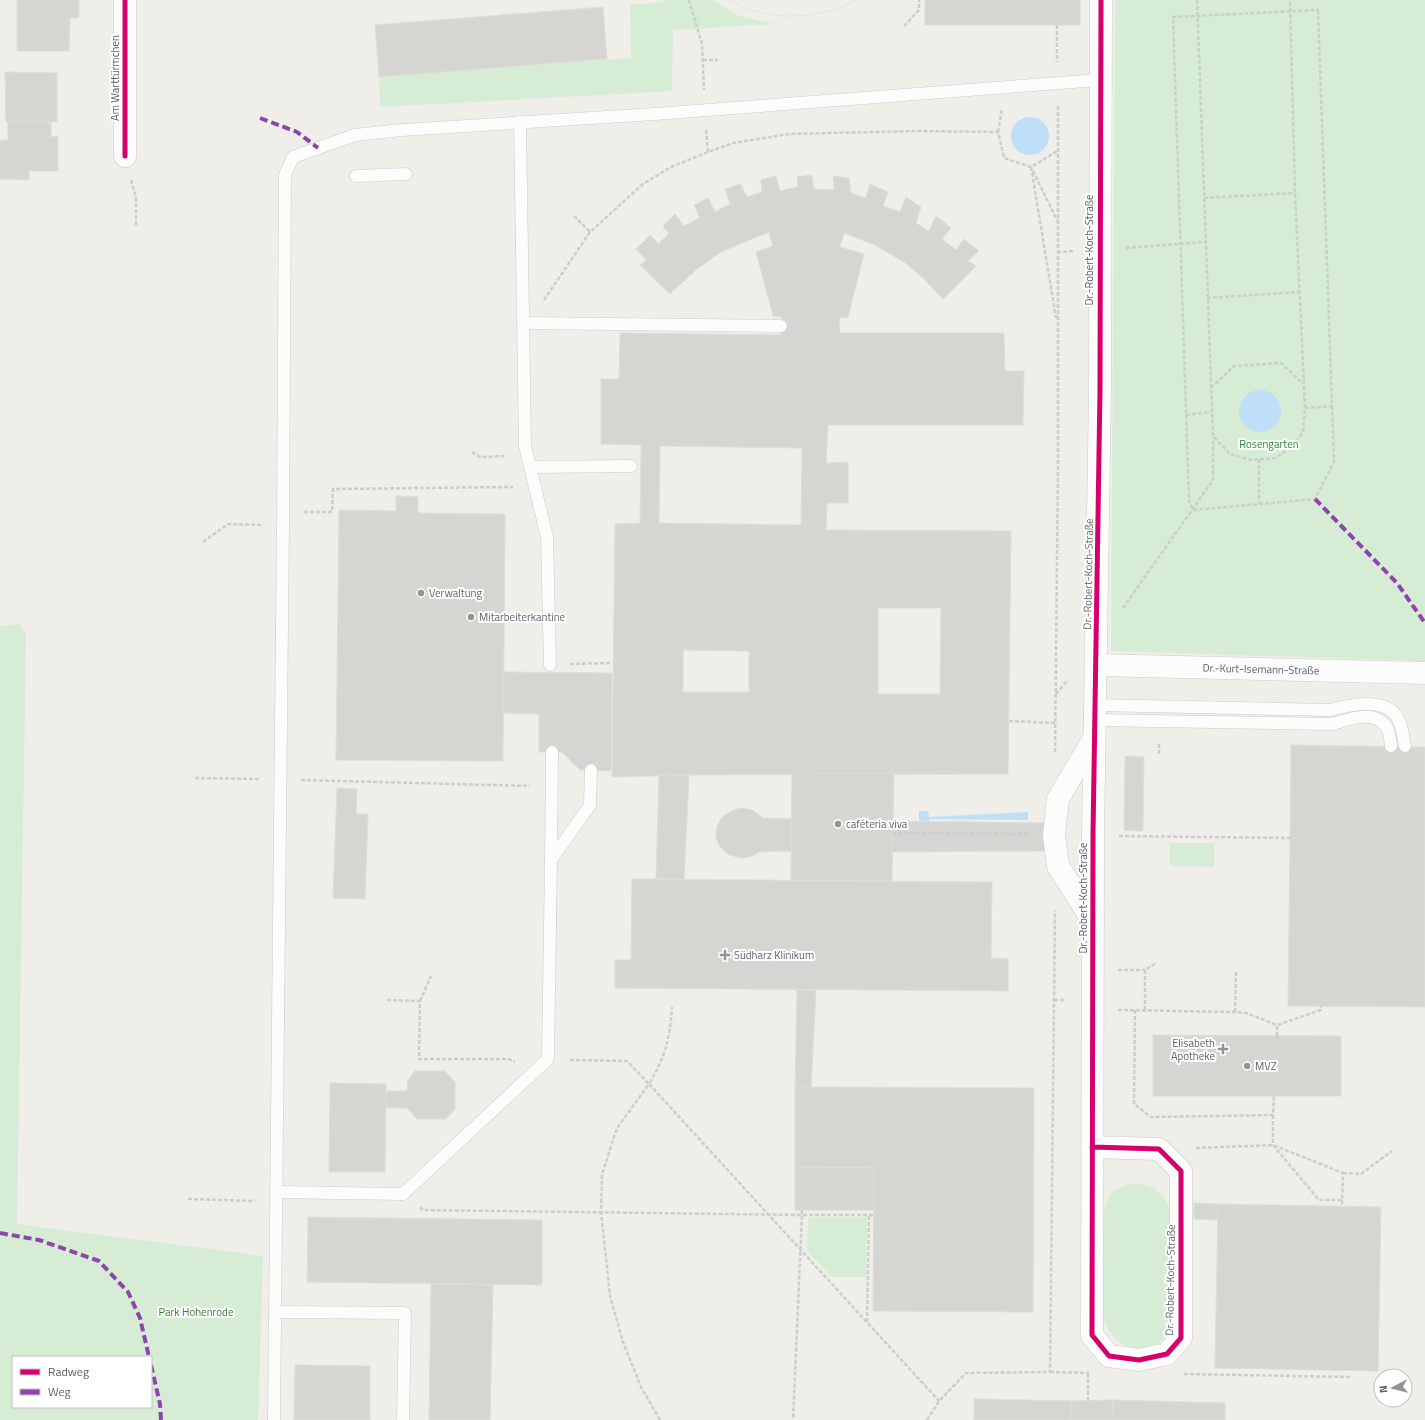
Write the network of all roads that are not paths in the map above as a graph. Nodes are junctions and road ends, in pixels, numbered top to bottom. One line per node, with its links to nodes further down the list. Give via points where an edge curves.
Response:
1 (125, 0): 5 (street, Am Warttürmchen)
2 (1100, 0): 3 (street, Dr.-Robert-Koch-Straße)
3 (1099, 80): 4 (lane); 12 (street, Dr.-Robert-Koch-Straße, via 1100,390)
4 (520, 122): 8 (lane); 25 (lane, via 354,135 293,157 285,175)
5 (125, 156)
6 (406, 174): 7 (lane)
7 (356, 176)
8 (524, 323): 9 (lane); 11 (lane, via 525,446)
9 (781, 326)
10 (631, 466): 11 (lane)
11 (530, 467): 13 (lane, via 547,537)
12 (1097, 664): 14 (street, Dr.-Kurt-Isemann-Straße); 16 (street, Dr.-Robert-Koch-Straße)
13 (550, 665)
14 (1425, 673)
15 (1228, 708): 16 (lane); 17 (lane); 19 (lane, via 1329,710 1358,703 1381,706 1394,713 1402,727)
16 (1095, 721): 17 (lane); 23 (street, Dr.-Robert-Koch-Straße); 23 (street, Dr.-Robert-Koch-Straße, via 1058,799 1054,835 1058,866)
17 (1228, 722): 18 (lane, via 1333,724 1359,716 1366,717 1379,719 1388,729)
18 (1391, 746)
19 (1405, 746)
20 (552, 752): 22 (lane)
21 (591, 770): 22 (lane, via 590,805)
22 (550, 860): 25 (lane, via 548,1059 403,1194)
23 (1093, 921): 24 (street, Dr.-Robert-Koch-Straße)
24 (1092, 1147): 24 (street, Dr.-Robert-Koch-Straße, via 1159,1149 1181,1171 1181,1338 1167,1354 1139,1360 1109,1356 1092,1335)
25 (276, 1197): 26 (lane)
26 (275, 1312): 27 (lane); 28 (lane, via 405,1313)
27 (274, 1420)
28 (403, 1420)

